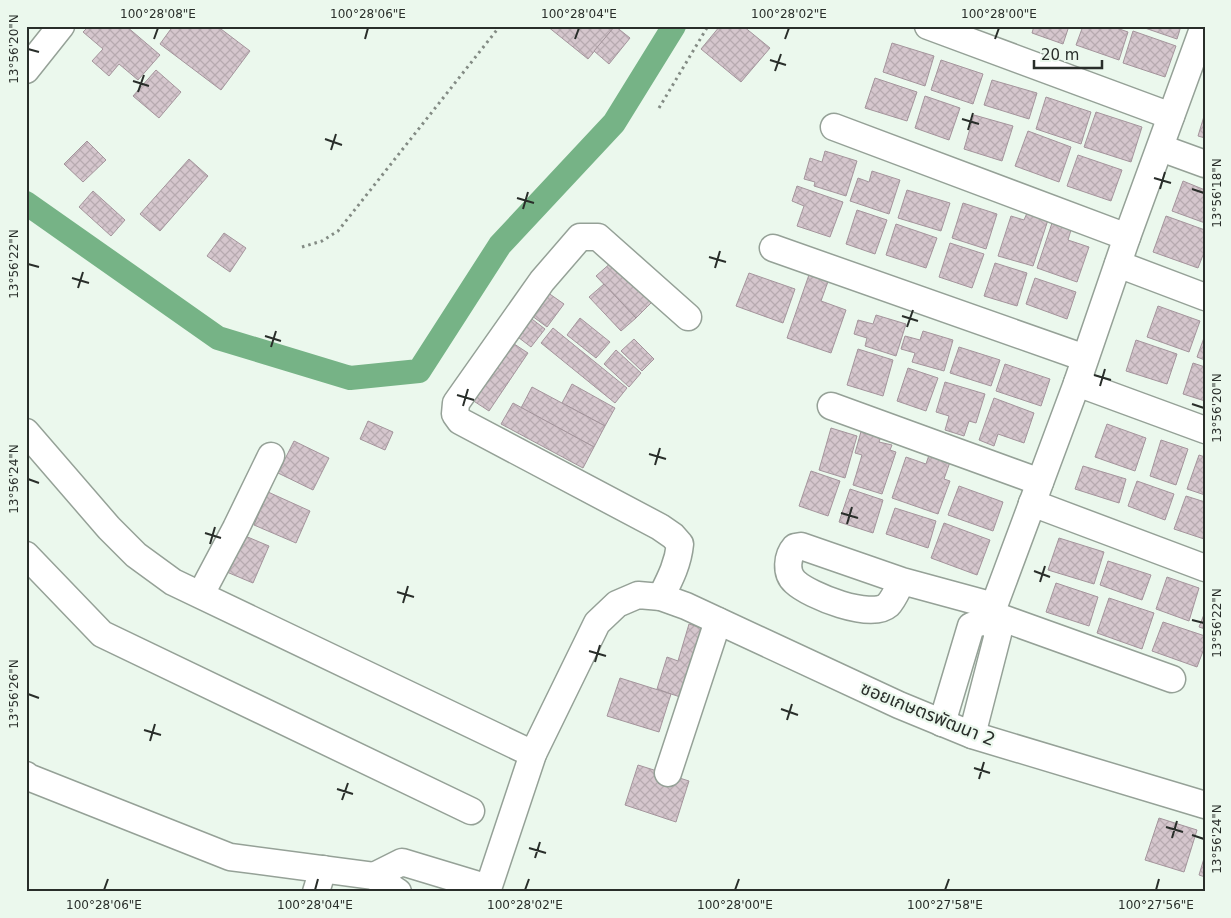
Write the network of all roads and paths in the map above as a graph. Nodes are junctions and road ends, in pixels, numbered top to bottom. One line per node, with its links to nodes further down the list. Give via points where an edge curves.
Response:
1 (61, 26): 6 (street)
2 (500, 26): 13 (path, via 338,231 322,241)
3 (708, 26): 7 (path)
4 (928, 26): 8 (street)
5 (1204, 30): 8 (street)
6 (26, 70)
7 (659, 108)
8 (1171, 116): 10 (street)
9 (834, 127): 12 (street)
10 (1161, 148): 11 (street); 12 (street)
11 (1205, 164)
12 (1127, 237): 15 (street)
13 (302, 247)
14 (773, 248): 18 (street)
15 (1118, 264): 16 (street); 18 (street)
16 (1205, 297)
17 (688, 318): 29 (street, via 598,237 580,237 542,280 456,403 455,414 460,421 673,536 680,544 679,557)
18 (1085, 358): 19 (street)
19 (1077, 383): 21 (street); 24 (street)
20 (831, 406): 24 (street)
21 (1205, 430)
22 (26, 432): 28 (street, via 136,555 173,582)
23 (271, 456): 28 (street)
24 (1036, 492): 26 (street); 30 (street)
25 (26, 554): 39 (street, via 102,634)
26 (1205, 568)
27 (902, 581): 30 (street)
28 (201, 594): 35 (street)
29 (661, 597): 31 (street, ซอยเกษตรพัฒนา 2); 35 (street, ซอยเกษตรพัฒนา 2, via 638,595 617,604 597,623)
30 (992, 613): 32 (street); 33 (street, via 970,626); 34 (street, via 998,634)
31 (718, 621): 33 (street, ซอยเกษตรพัฒนา 2); 36 (street)
32 (1172, 679)
33 (942, 722): 34 (street, ซอยเกษตรพัฒนา 2)
34 (972, 735): 38 (street, ซอยเกษตรพัฒนา 2)
35 (533, 754): 42 (street, ซอยเกษตรพัฒนา 2)
36 (668, 773)
37 (26, 775): 41 (street, via 230,857)
38 (1205, 805)
39 (471, 812)
40 (374, 876): 41 (street); 42 (street, via 402,862); 43 (street)
41 (319, 880)
42 (487, 890)
43 (398, 892)

